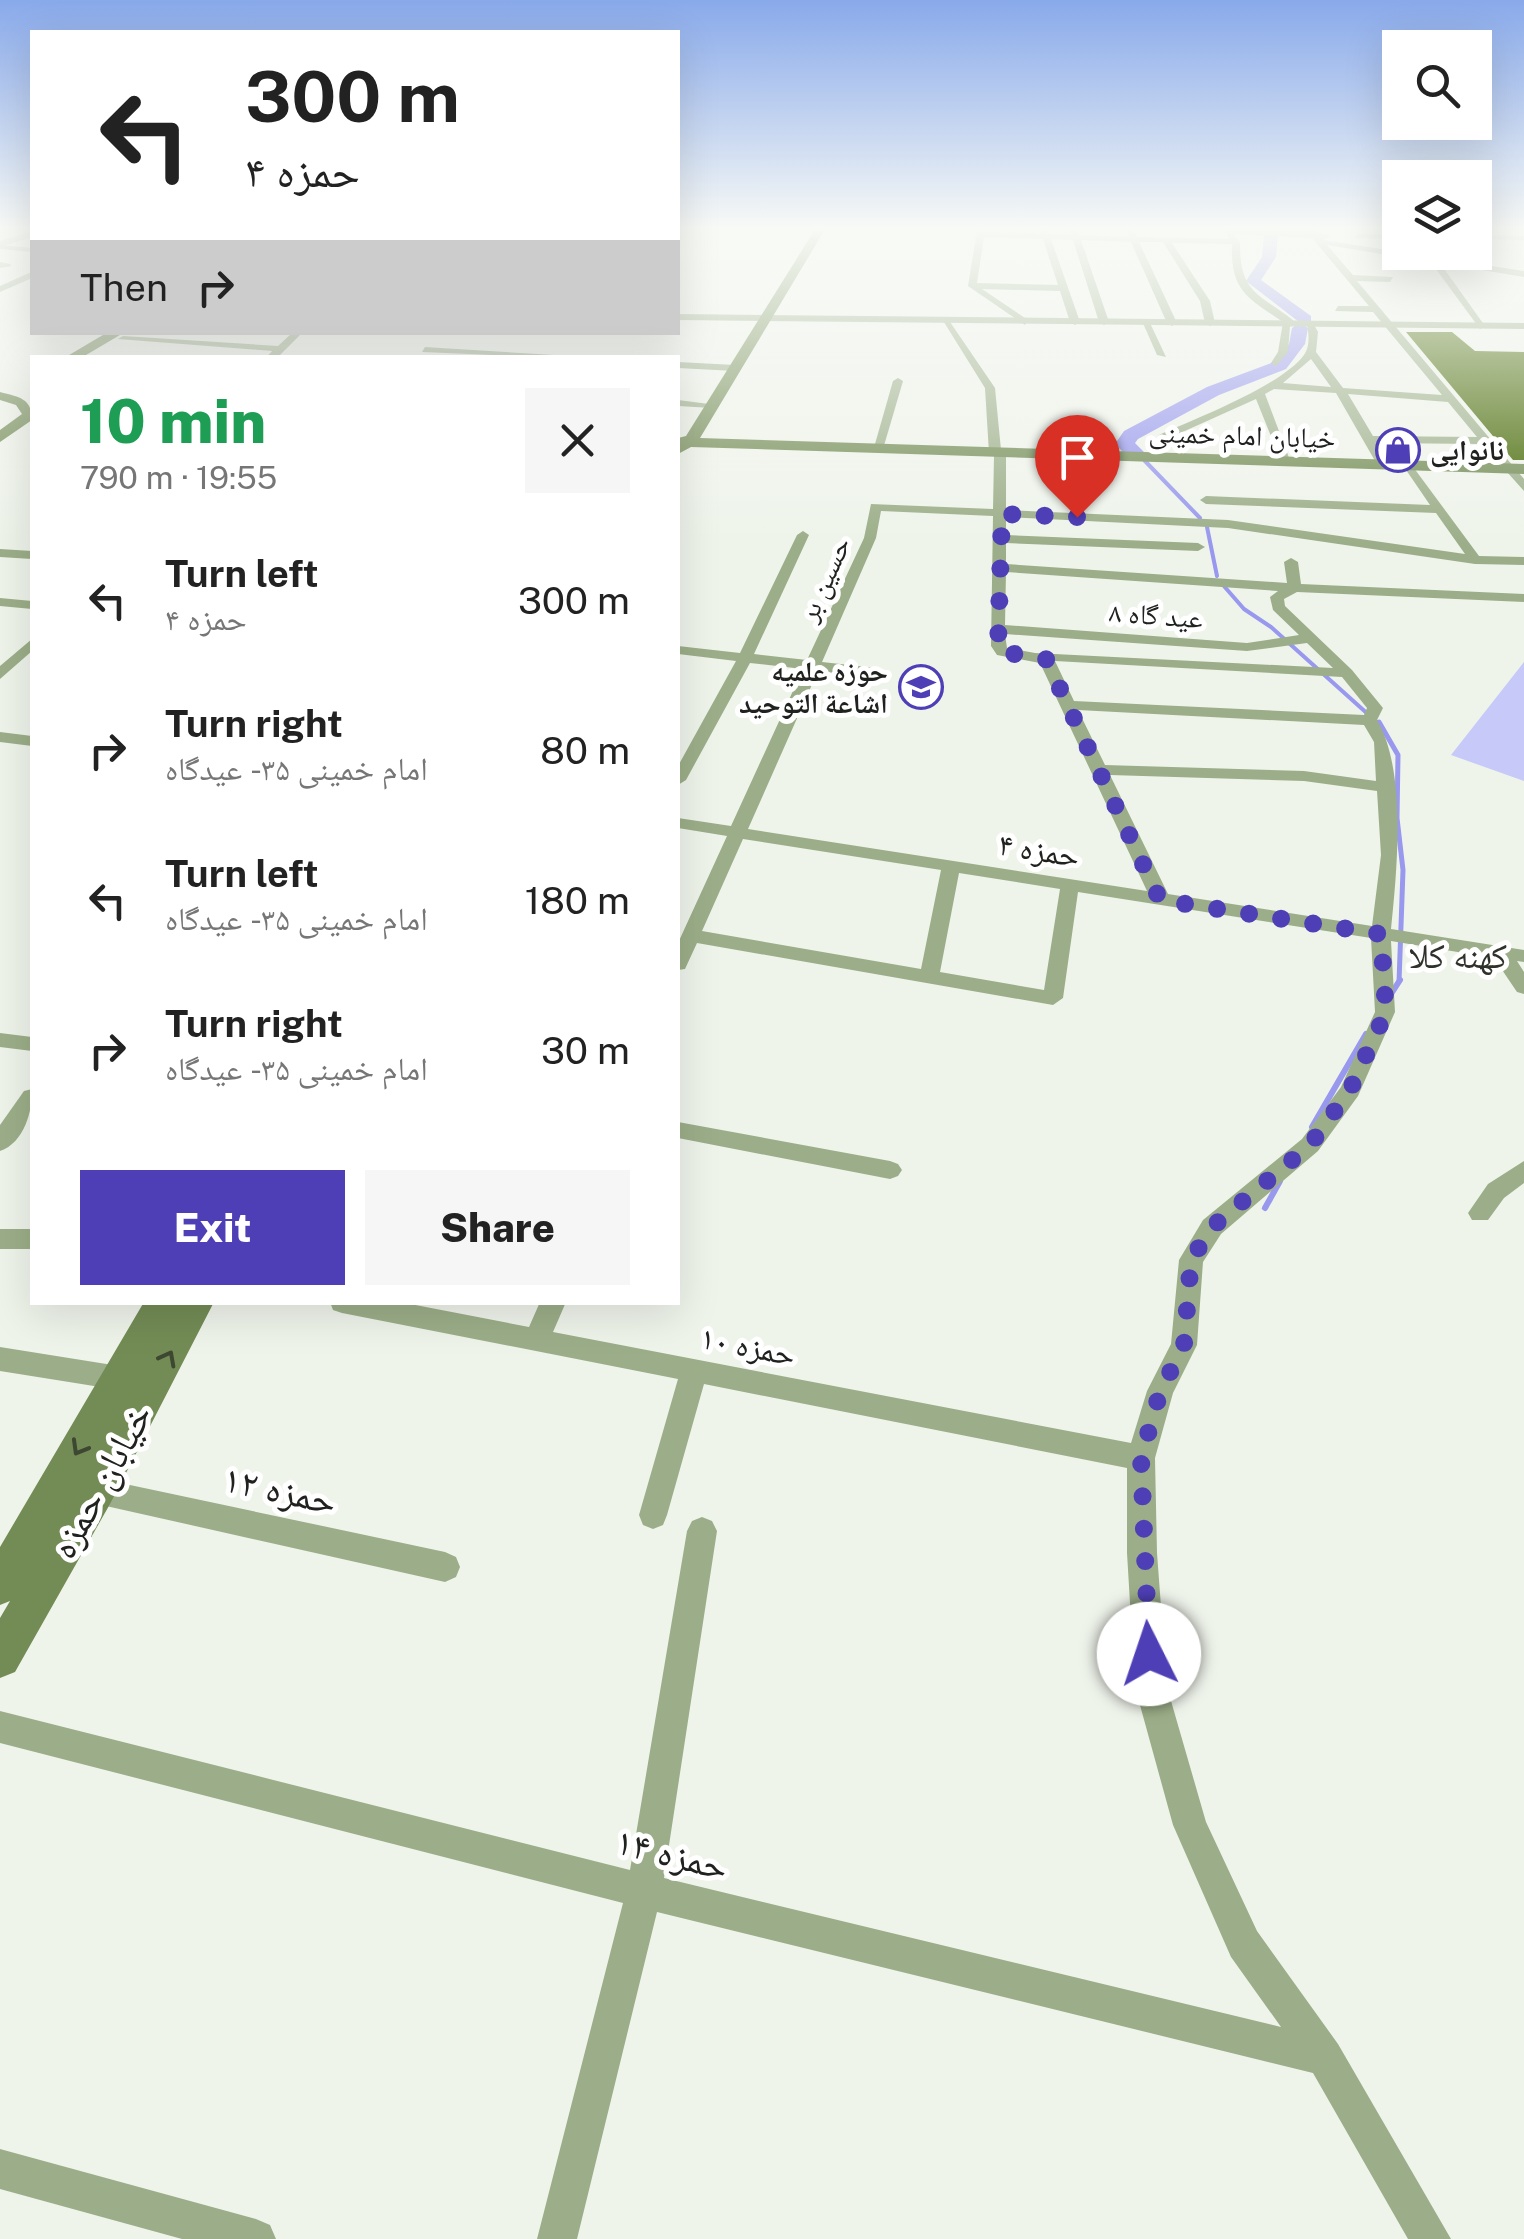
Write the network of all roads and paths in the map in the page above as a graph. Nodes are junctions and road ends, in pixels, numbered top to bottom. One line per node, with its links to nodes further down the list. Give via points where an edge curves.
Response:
1 (125, 335): 14 (main road)
2 (126, 335): 15 (main road)
3 (130, 335): 12 (street)
4 (295, 335): 12 (street)
5 (753, 335): 20 (main road)
6 (953, 335): 36 (street, via 986,380)
7 (1152, 335): 17 (street)
8 (1288, 335): 18 (street)
9 (1311, 335): 13 (street)
10 (1396, 335): 25 (street)
11 (429, 345): 16 (street)
12 (276, 353)
13 (1310, 353): 22 (street); 24 (street)
14 (77, 355)
15 (93, 355)
16 (506, 355)
17 (1162, 355)
18 (1276, 363)
19 (680, 365): 20 (street)
20 (736, 368): 27 (main road)
21 (898, 381): 35 (street)
22 (1263, 389): 24 (street); 37 (street, via 1163,437); 38 (street)
23 (5, 390): 28 (main road)
24 (1341, 394): 25 (street); 32 (street)
25 (1448, 399): 33 (street)
26 (680, 403): 27 (street)
27 (712, 405): 34 (main road)
28 (30, 408)
29 (30, 411): 31 (main road, via 24,424)
30 (30, 434): 31 (main road)
31 (0, 439)
32 (1367, 439): 33 (street); 39 (street)
33 (1482, 441): 41 (street)
34 (681, 445): 35 (main road, خیابان امام خمینی); 43 (main road, via 692,448)
35 (876, 449): 36 (main road, خیابان امام خمینی)
36 (997, 453): 37 (main road, خیابان امام خمینی); 47 (street)
37 (1160, 458): 38 (main road, خیابان امام خمینی)
38 (1287, 461): 39 (main road, خیابان امام خمینی)
39 (1382, 464): 40 (main road, خیابان امام خمینی)
40 (1408, 464): 41 (main road, خیابان امام خمینی); 46 (street)
41 (1506, 466): 42 (main road, خیابان امام خمینی); 44 (street)
42 (1524, 467)
43 (680, 471)
44 (1524, 487)
45 (1206, 500): 46 (street)
46 (1440, 509): 55 (street)
47 (1002, 514): 49 (street); 55 (street, via 1228,524); 71 (street, حسین بر, via 875,507 870,538)
48 (804, 536): 70 (street)
49 (1001, 539): 52 (street); 58 (street)
50 (0, 540): 51 (street)
51 (30, 542)
52 (1198, 547)
53 (0, 552): 54 (street)
54 (30, 555)
55 (1475, 560): 56 (street)
56 (1524, 561)
57 (1291, 562): 59 (street)
58 (1000, 568): 59 (street); 63 (street)
59 (1295, 588): 60 (street); 64 (street, via 1281,593 1278,607)
60 (1524, 598)
61 (0, 602): 62 (street)
62 (30, 604)
63 (999, 629): 64 (street, عید گاه ۸, via 1247,647); 69 (street, via 1002,652)
64 (1309, 638): 73 (street)
65 (30, 645): 68 (street)
66 (680, 650): 70 (street)
67 (0, 654): 68 (street)
68 (18, 656): 74 (street)
69 (1040, 656): 73 (street); 75 (street)
70 (745, 658): 71 (street); 82 (street)
71 (814, 665): 72 (street); 85 (street, حسین بر)
72 (877, 673)
73 (1347, 673): 76 (street, via 1375,708)
74 (0, 674)
75 (1067, 704): 76 (street); 81 (street)
76 (1369, 720): 83 (street, via 1382,742)
77 (0, 724): 78 (street)
78 (30, 728)
79 (0, 738): 80 (street)
80 (30, 742)
81 (1098, 770): 83 (street, via 1304,776); 88 (street)
82 (680, 776)
83 (1383, 788): 89 (street, via 1390,855)
84 (680, 824): 85 (street, حمزه ۴)
85 (739, 833): 86 (street, حمزه ۴); 90 (street, حسین بر)
86 (951, 866): 87 (street, حمزه ۴); 94 (street)
87 (1070, 886): 88 (street, حمزه ۴); 94 (street, via 1053,998)
88 (1160, 900): 89 (street, حمزه ۴)
89 (1386, 935): 91 (street, حمزه ۴); 114 (street, via 1386,1012 1350,1090 1310,1145 1212,1227 1191,1260 1184,1345 1160,1392)
90 (692, 936): 93 (street, حسین بر); 94 (street)
91 (1500, 952): 92 (street, حمزه ۴); 95 (street)
92 (1524, 956)
93 (680, 960)
94 (929, 978)
95 (1524, 987)
96 (0, 1040): 97 (street)
97 (30, 1044)
98 (30, 1100): 100 (street)
99 (680, 1130): 101 (street)
100 (0, 1142)
101 (890, 1170)
102 (1524, 1170): 103 (street)
103 (1480, 1214)
104 (0, 1239): 105 (street)
105 (30, 1239)
106 (160, 1305): 113 (main road, خیابان حمزه)
107 (196, 1305): 115 (main road, خیابان حمزه, one-way to 107)
108 (357, 1305): 110 (street, حمزه ۱۰)
109 (552, 1305): 110 (street)
110 (537, 1340): 112 (street, حمزه ۱۰)
111 (0, 1359): 113 (street)
112 (694, 1371): 114 (street, حمزه ۱۰); 116 (street)
113 (119, 1378): 119 (main road, خیابان حمزه, one-way to 119)
114 (1141, 1458): 123 (street, via 1151,1687 1190,1825 1244,1944)
115 (97, 1491): 118 (street, حمزه ۱۲); 120 (main road, خیابان حمزه)
116 (653, 1515)
117 (702, 1531): 122 (street)
118 (445, 1568)
119 (0, 1585)
120 (0, 1657)
121 (0, 1727): 122 (street, حمزه ۱۴)
122 (644, 1892): 123 (street, حمزه ۱۴); 126 (street)
123 (1326, 2056): 127 (street)
124 (0, 2168): 125 (street)
125 (256, 2239)
126 (558, 2239)
127 (1431, 2239)

